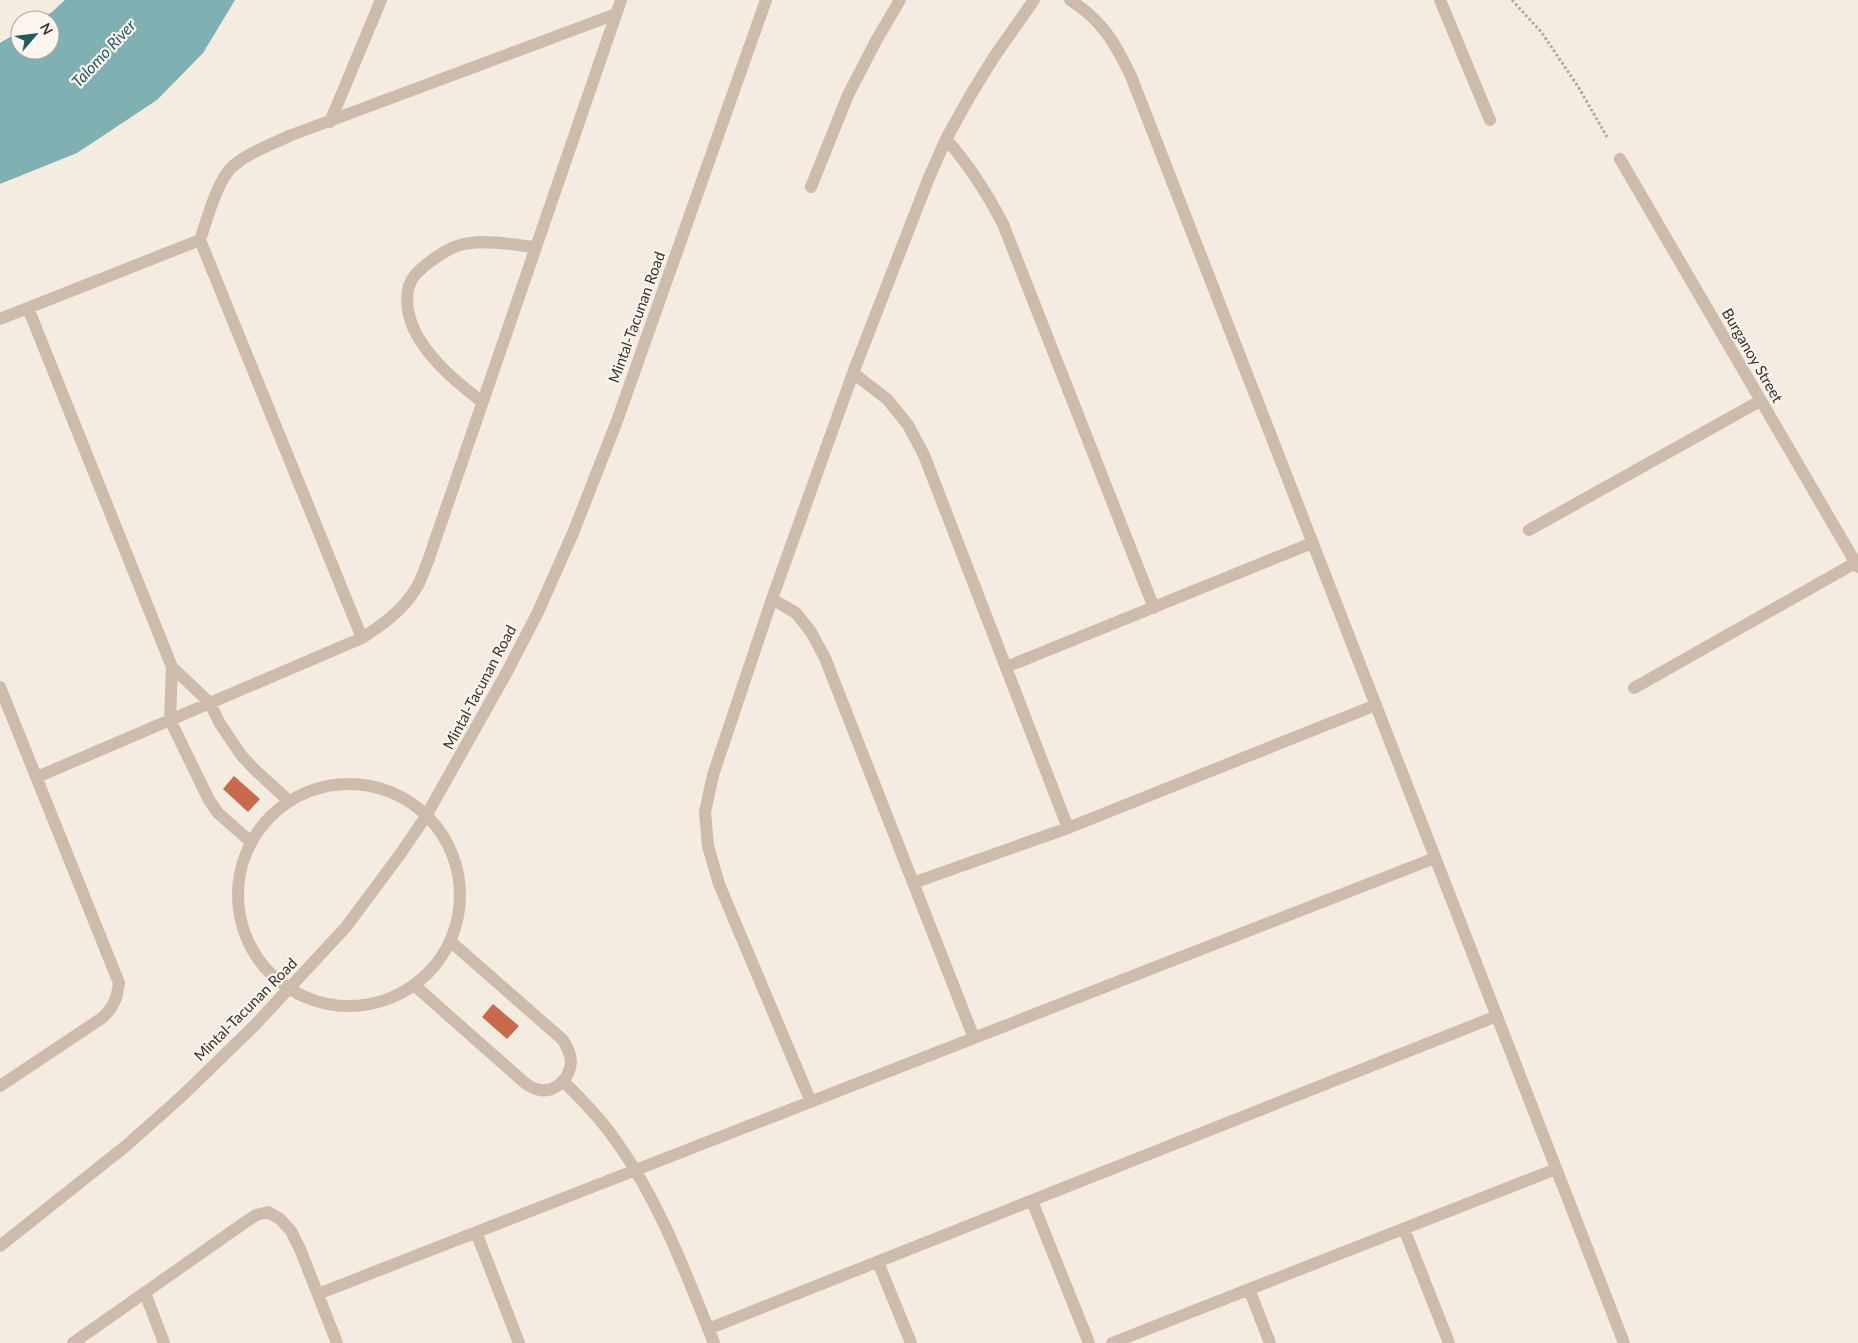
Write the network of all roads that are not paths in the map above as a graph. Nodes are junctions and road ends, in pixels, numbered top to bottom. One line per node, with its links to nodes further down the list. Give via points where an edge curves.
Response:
1 (381, 0): 10 (street)
2 (621, 0): 8 (street)
3 (766, 0): 36 (street, Mintal-Tacunan Road, via 617,421 573,533 507,672)
4 (900, 0): 13 (street, via 848,95)
5 (1034, 0): 11 (street, via 994,57)
6 (1070, 0): 22 (street, via 1106,30 1131,76)
7 (1440, 0): 9 (street)
8 (616, 14): 10 (street); 15 (street)
9 (1490, 120)
10 (330, 122): 14 (street, via 256,151 232,167 216,192)
11 (946, 139): 18 (street); 25 (street, via 986,191 1016,253)
12 (1620, 159): 19 (street, Burganoy Street)
13 (811, 186)
14 (200, 240): 16 (street); 26 (street)
15 (535, 247): 20 (street); 20 (street, via 469,243 446,250 414,276 407,290 408,312 417,336 434,360)
16 (28, 308): 17 (street); 27 (street)
17 (0, 319)
18 (853, 373): 24 (street); 28 (street, via 887,400 908,425 924,455)
19 (1760, 401): 21 (street); 23 (street, Burganoy Street)
20 (482, 402): 26 (street, via 416,590 382,625)
21 (1529, 530)
22 (1312, 543): 25 (street); 32 (street)
23 (1857, 565): 30 (street)
24 (772, 599): 40 (street, via 796,613 825,658); 48 (street, via 713,775 705,812 708,846 719,884)
25 (1154, 608): 28 (street)
26 (362, 638): 31 (street)
27 (172, 667): 31 (street); 33 (street)
28 (1006, 667): 37 (street)
29 (0, 687): 34 (street)
30 (1634, 688)
31 (210, 703): 33 (street); 35 (street, via 241,755)
32 (1376, 705): 37 (street); 39 (street)
33 (170, 720): 34 (street); 38 (street, via 209,800)
34 (37, 777): 47 (street, via 119,983 118,997 112,1010 102,1018)
35 (289, 801): 36 (street, via 327,786 367,785 405,799); 38 (street, via 267,819)
36 (426, 816): 41 (street, via 444,837 458,875 460,902); 43 (street, Mintal-Tacunan Road, via 346,927)
37 (1068, 828): 40 (street)
38 (251, 842): 43 (street, via 238,881 242,923 246,936 268,971)
39 (1435, 858): 44 (street); 45 (street)
40 (913, 883): 45 (street)
41 (450, 941): 42 (street, via 435,966); 46 (street, via 563,1040 571,1061)
42 (414, 985): 43 (street, via 389,999 346,1006 316,1001); 46 (street, via 525,1083 544,1090)
43 (290, 988): 54 (street, Mintal-Tacunan Road, via 182,1096 127,1145)
44 (1497, 1016): 49 (street); 51 (street)
45 (974, 1038): 48 (street)
46 (563, 1081): 50 (street, via 616,1139)
47 (0, 1086)
48 (810, 1102): 50 (street)
49 (1556, 1169): 52 (street); 70 (street)
50 (636, 1170): 53 (street); 59 (street, via 678,1254)
51 (1032, 1201): 55 (street); 66 (street)
52 (1404, 1229): 56 (street); 69 (street)
53 (476, 1232): 58 (street); 63 (street)
54 (0, 1246)
55 (878, 1262): 59 (street); 65 (street)
56 (1249, 1289): 67 (street); 68 (street)
57 (145, 1292): 58 (street, via 244,1222 268,1212 291,1231); 60 (street); 61 (street)
58 (318, 1294): 62 (street)
59 (708, 1329): 64 (street)
60 (73, 1343)
61 (164, 1343)
62 (337, 1343)
63 (519, 1343)
64 (714, 1343)
65 (911, 1343)
66 (1089, 1343)
67 (1112, 1343)
68 (1270, 1343)
69 (1449, 1343)
70 (1624, 1343)

